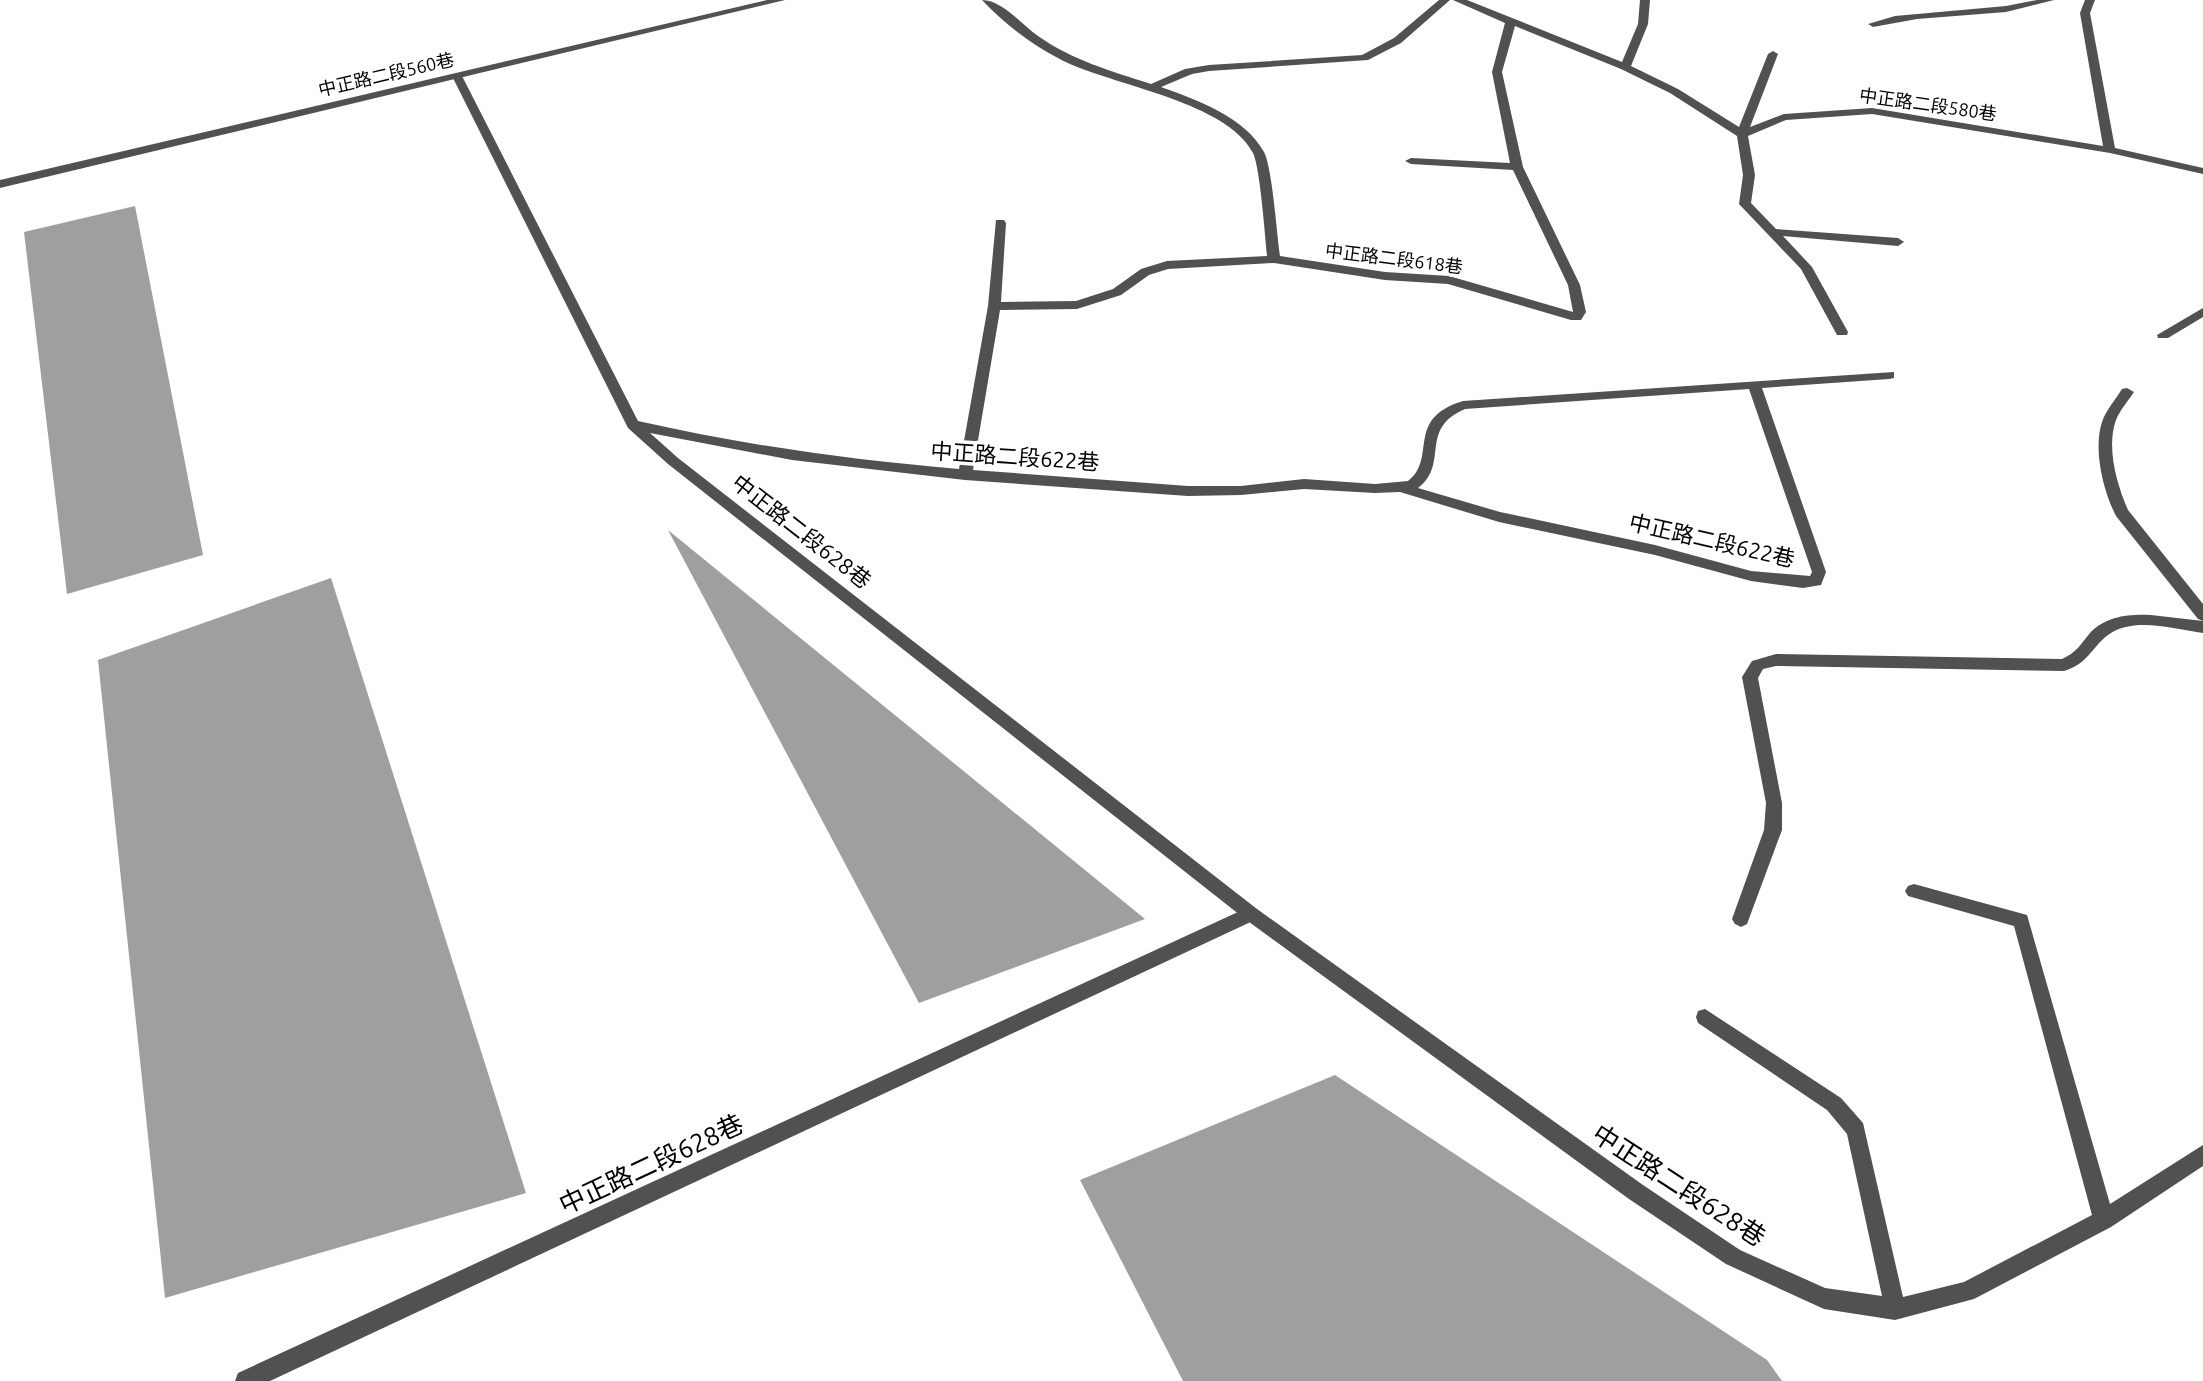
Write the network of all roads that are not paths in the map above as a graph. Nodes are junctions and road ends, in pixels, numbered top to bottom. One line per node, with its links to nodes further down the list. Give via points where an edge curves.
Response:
1 (780, 0): 12 (street, 中正路二段560巷)
2 (987, 0): 13 (street, via 1056,52)
3 (1445, 0): 13 (street, via 1407,34 1364,58 1209,68)
4 (1458, 0): 8 (street)
5 (1645, 0): 11 (street, via 1643,24)
6 (2049, 0): 9 (street)
7 (2090, 0): 15 (street, via 2085,13)
8 (1511, 21): 11 (street); 17 (street, 中正路二段618巷, via 1497,72)
9 (1873, 24)
10 (1773, 54): 14 (street)
11 (1625, 67): 14 (street)
12 (457, 76): 19 (street, 中正路二段560巷); 31 (street, 中正路二段628巷)
13 (1155, 86): 23 (street, via 1251,140 1260,154)
14 (1742, 134): 15 (street, 中正路二段580巷, via 1784,117 1853,110); 21 (street, via 1749,175 1745,204)
15 (2110, 150): 18 (street, 中正路二段580巷)
16 (1411, 161): 17 (street)
17 (1517, 167): 23 (street, 中正路二段618巷, via 1574,285 1580,312 1576,317 1449,280)
18 (2203, 171)
19 (0, 184)
20 (1000, 223): 24 (street)
21 (1773, 232): 22 (street); 26 (street, via 1806,267)
22 (1898, 242)
23 (1274, 259): 24 (street, 中正路二段618巷, via 1167,265 1145,272 1117,292 1077,305)
24 (994, 306): 32 (street)
25 (2203, 312): 27 (street)
26 (1842, 332)
27 (2163, 335)
28 (1889, 375): 29 (street)
29 (1755, 386): 33 (street, via 1446,409 1436,418 1422,476); 33 (street, 中正路二段622巷, via 1819,572 1816,581 1751,576 1499,517)
30 (2127, 392): 34 (street, via 2108,423 2110,485 2121,512)
31 (633, 425): 32 (street, 中正路二段622巷, via 796,457); 37 (street, 中正路二段628巷)
32 (965, 475): 33 (street, 中正路二段622巷, via 1192,490 1304,484)
33 (1399, 487)
34 (2203, 615)
35 (2203, 627): 38 (street, via 2117,623 2101,632 2083,657 2064,665 1776,660 1758,665 1750,677 1774,803 1773,830)
36 (1914, 891): 41 (street, via 2021,920)
37 (1251, 914): 42 (street, 中正路二段628巷, via 1733,1257 1824,1298); 43 (street, 中正路二段628巷)
38 (1741, 919)
39 (1705, 1017): 42 (street, via 1834,1104 1856,1130)
40 (2203, 1155): 41 (street, 中正路二段628巷)
41 (2104, 1220): 42 (street, 中正路二段628巷, via 1967,1292)
42 (1895, 1309)
43 (246, 1381)

